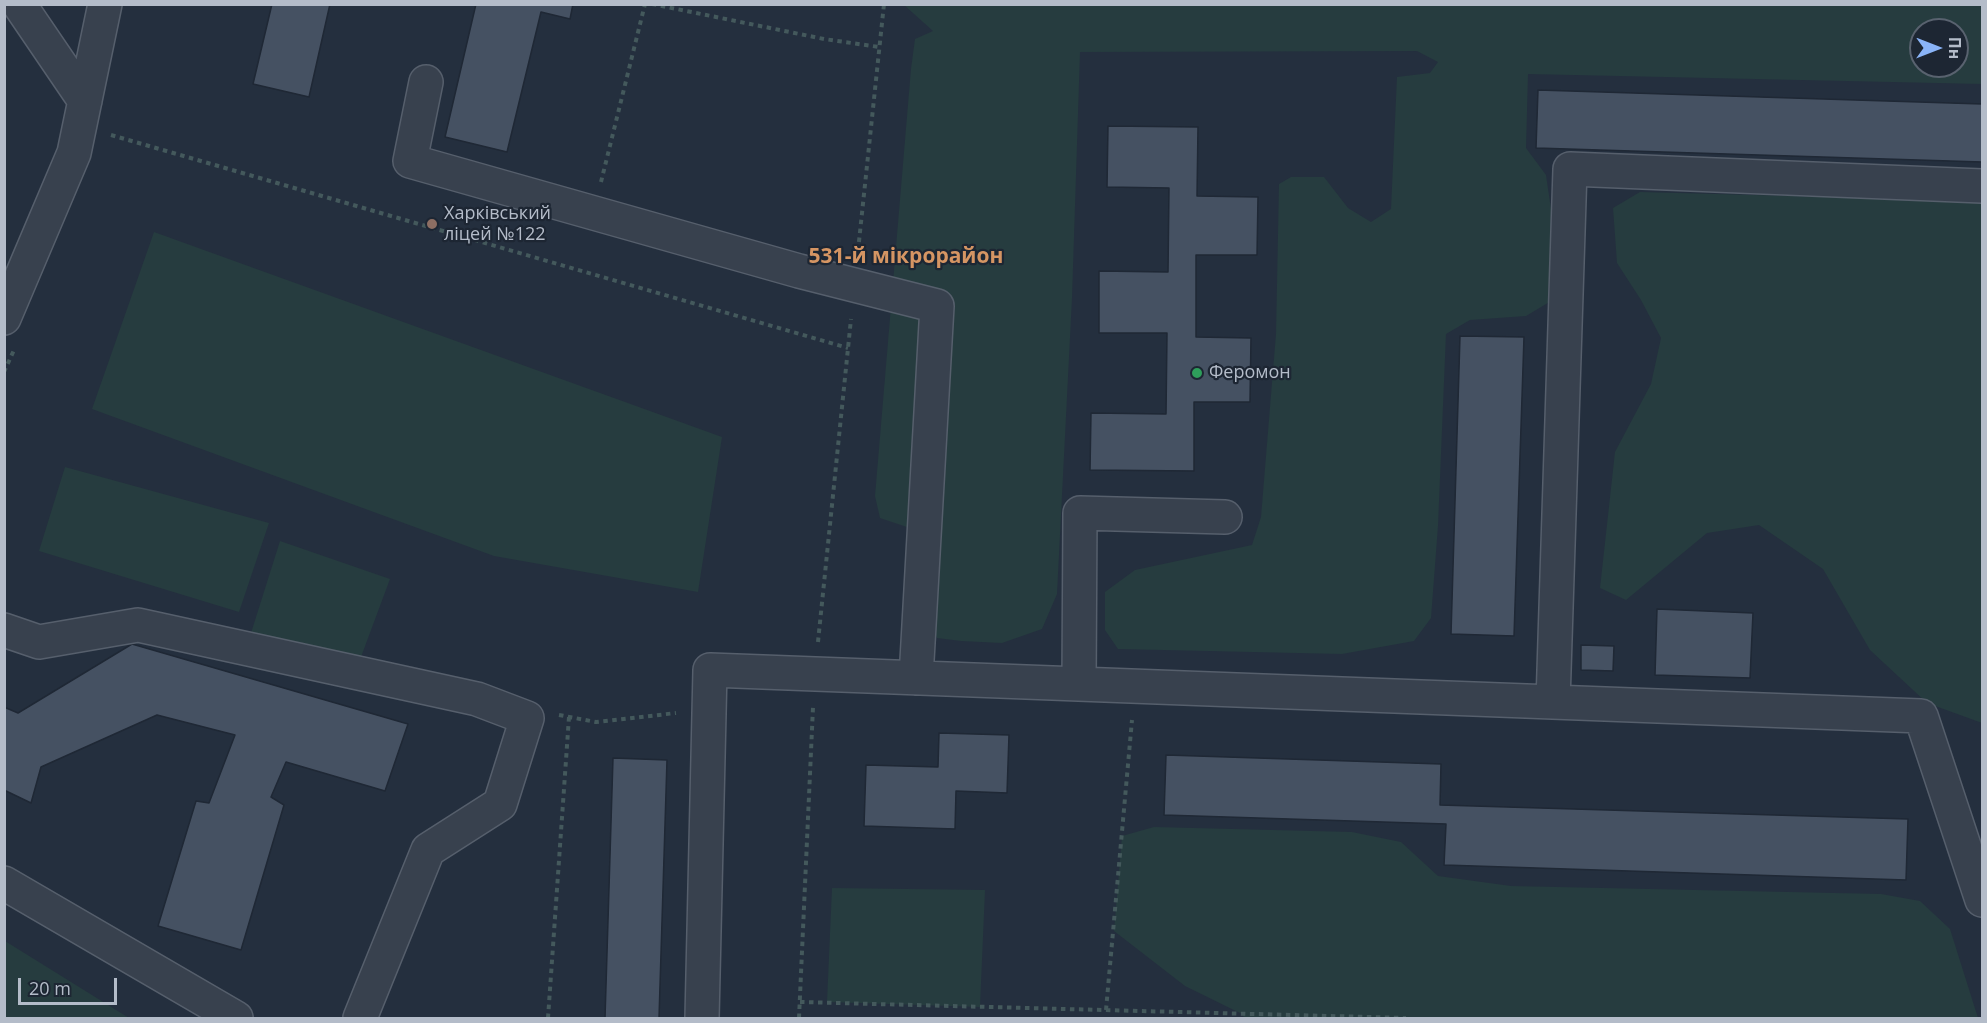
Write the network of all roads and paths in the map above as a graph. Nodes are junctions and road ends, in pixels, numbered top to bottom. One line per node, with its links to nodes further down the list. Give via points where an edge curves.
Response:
1 (19, 4): 8 (lane)
2 (105, 4): 8 (lane)
3 (645, 4): 10 (path)
4 (652, 4): 6 (path)
5 (884, 4): 6 (path)
6 (879, 47): 11 (path)
7 (426, 82): 10 (lane, via 410,161)
8 (82, 114): 12 (lane, via 74,153); 13 (path)
9 (1983, 186): 20 (lane, via 1570,169)
10 (594, 211): 11 (lane)
11 (855, 285): 13 (path); 17 (lane, via 937,306)
12 (4, 318)
13 (848, 348): 16 (path)
14 (1225, 517): 18 (lane, via 1080,513)
15 (4, 630): 23 (lane, via 39,642 138,625 477,699)
16 (814, 674): 17 (lane); 21 (lane, via 710,670); 26 (path)
17 (916, 678): 18 (lane)
18 (1079, 684): 19 (lane)
19 (1135, 686): 20 (lane); 27 (path)
20 (1553, 702): 25 (lane, via 1921,716)
21 (710, 709): 22 (path, via 596,722); 32 (lane)
22 (569, 717): 23 (path, via 533,710); 31 (path)
23 (527, 718): 30 (lane, via 500,804 428,850)
24 (4, 884): 29 (lane)
25 (1983, 900)
26 (800, 1002): 27 (path); 33 (path)
27 (1107, 1010): 28 (path)
28 (1243, 1016): 34 (path)
29 (236, 1018)
30 (360, 1018)
31 (548, 1018)
32 (702, 1018)
33 (799, 1018)
34 (1406, 1018)

